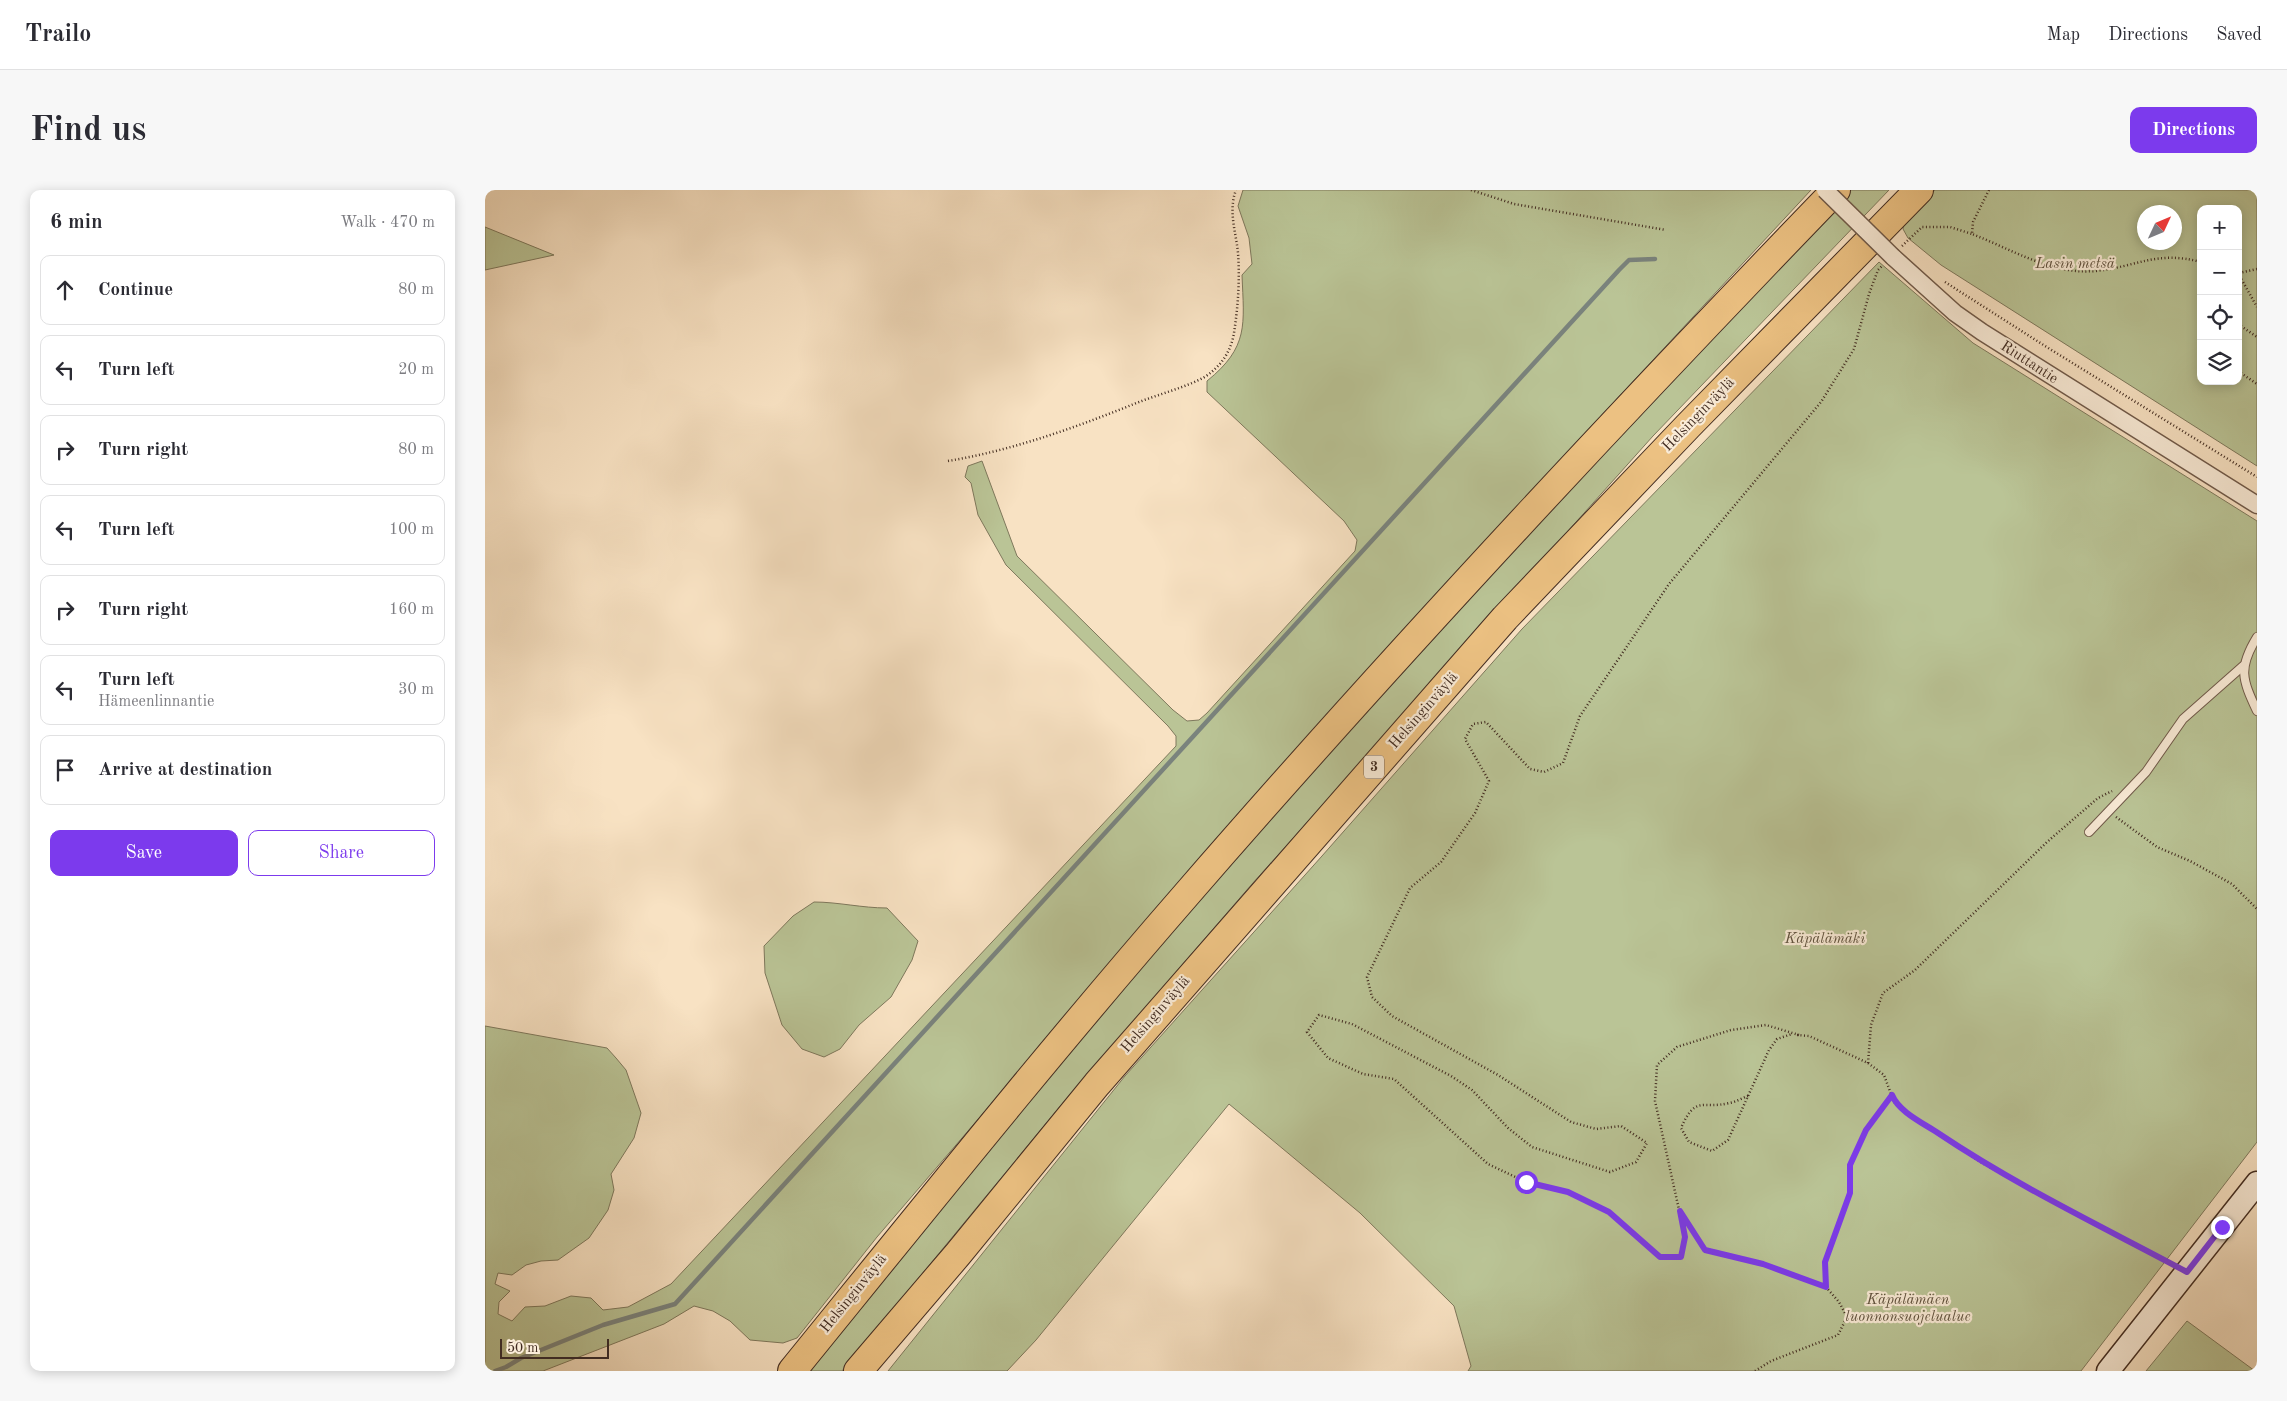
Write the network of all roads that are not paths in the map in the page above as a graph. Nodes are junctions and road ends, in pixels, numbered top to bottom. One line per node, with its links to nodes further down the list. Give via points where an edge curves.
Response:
1 (1825, 190): 4 (street, Riuttantie, bridge, via 1891,257 1955,313)
2 (1836, 190): 10 (highway, Helsinginväylä, via 1651,381 1294,772 1056,1049)
3 (1919, 190): 11 (highway, Helsinginväylä / 3, via 1505,618 1097,1084)
4 (2257, 505)
5 (2257, 637): 6 (lane)
6 (2243, 666): 7 (lane, via 2247,688); 8 (lane, via 2183,719 2141,777)
7 (2257, 711)
8 (2089, 832)
9 (2257, 1183): 12 (main road)
10 (792, 1371)
11 (858, 1371)
12 (2108, 1371)

